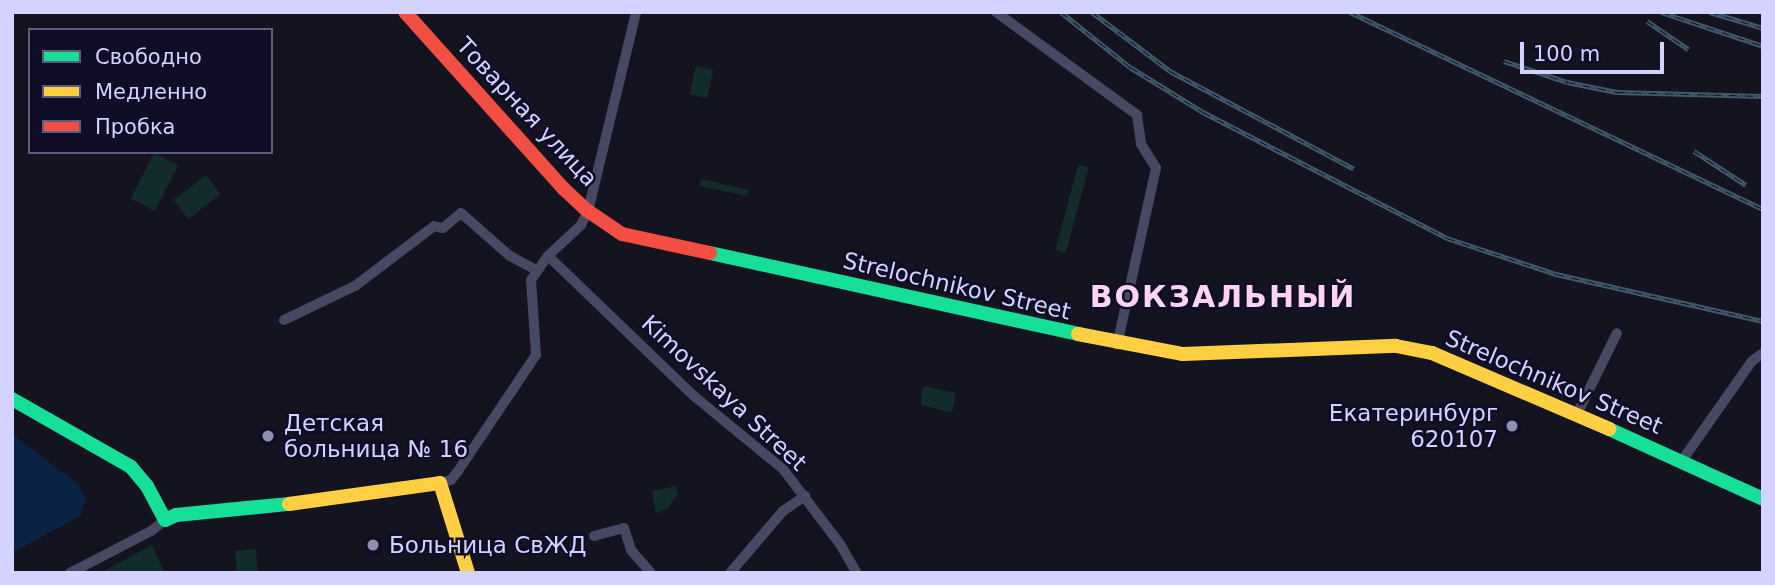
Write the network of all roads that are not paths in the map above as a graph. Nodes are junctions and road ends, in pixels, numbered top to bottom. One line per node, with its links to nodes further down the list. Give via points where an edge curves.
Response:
1 (405, 12): 4 (main road, Товарная улица)
2 (636, 12): 4 (street)
3 (996, 12): 9 (street, via 1137,115 1141,144 1156,168)
4 (588, 211): 5 (street); 9 (main road, Strelochnikov Street, via 622,234 641,239)
5 (548, 256): 6 (street); 15 (street, Kimovskaya Street, via 694,396 783,469)
6 (536, 270): 7 (street, via 510,256 461,213 443,228 434,226 355,286); 14 (street, via 530,286 536,355 451,481)
7 (284, 320)
8 (1617, 333): 12 (street)
9 (1117, 345): 12 (main road, Strelochnikov Street, via 1183,354 1396,346 1432,353)
10 (1762, 353): 13 (street)
11 (12, 400): 17 (main road, via 131,467 148,486)
12 (1577, 414): 13 (main road, Strelochnikov Street)
13 (1681, 462): 16 (main road, Strelochnikov Street)
14 (440, 483): 17 (main road); 20 (main road)
15 (805, 496): 22 (street, via 783,511); 23 (street, Kimovskaya Street)
16 (1763, 499)
17 (165, 520): 19 (street)
18 (594, 536): 21 (street, via 624,528 631,550)
19 (71, 573)
20 (468, 573)
21 (651, 573)
22 (730, 573)
23 (857, 573)

